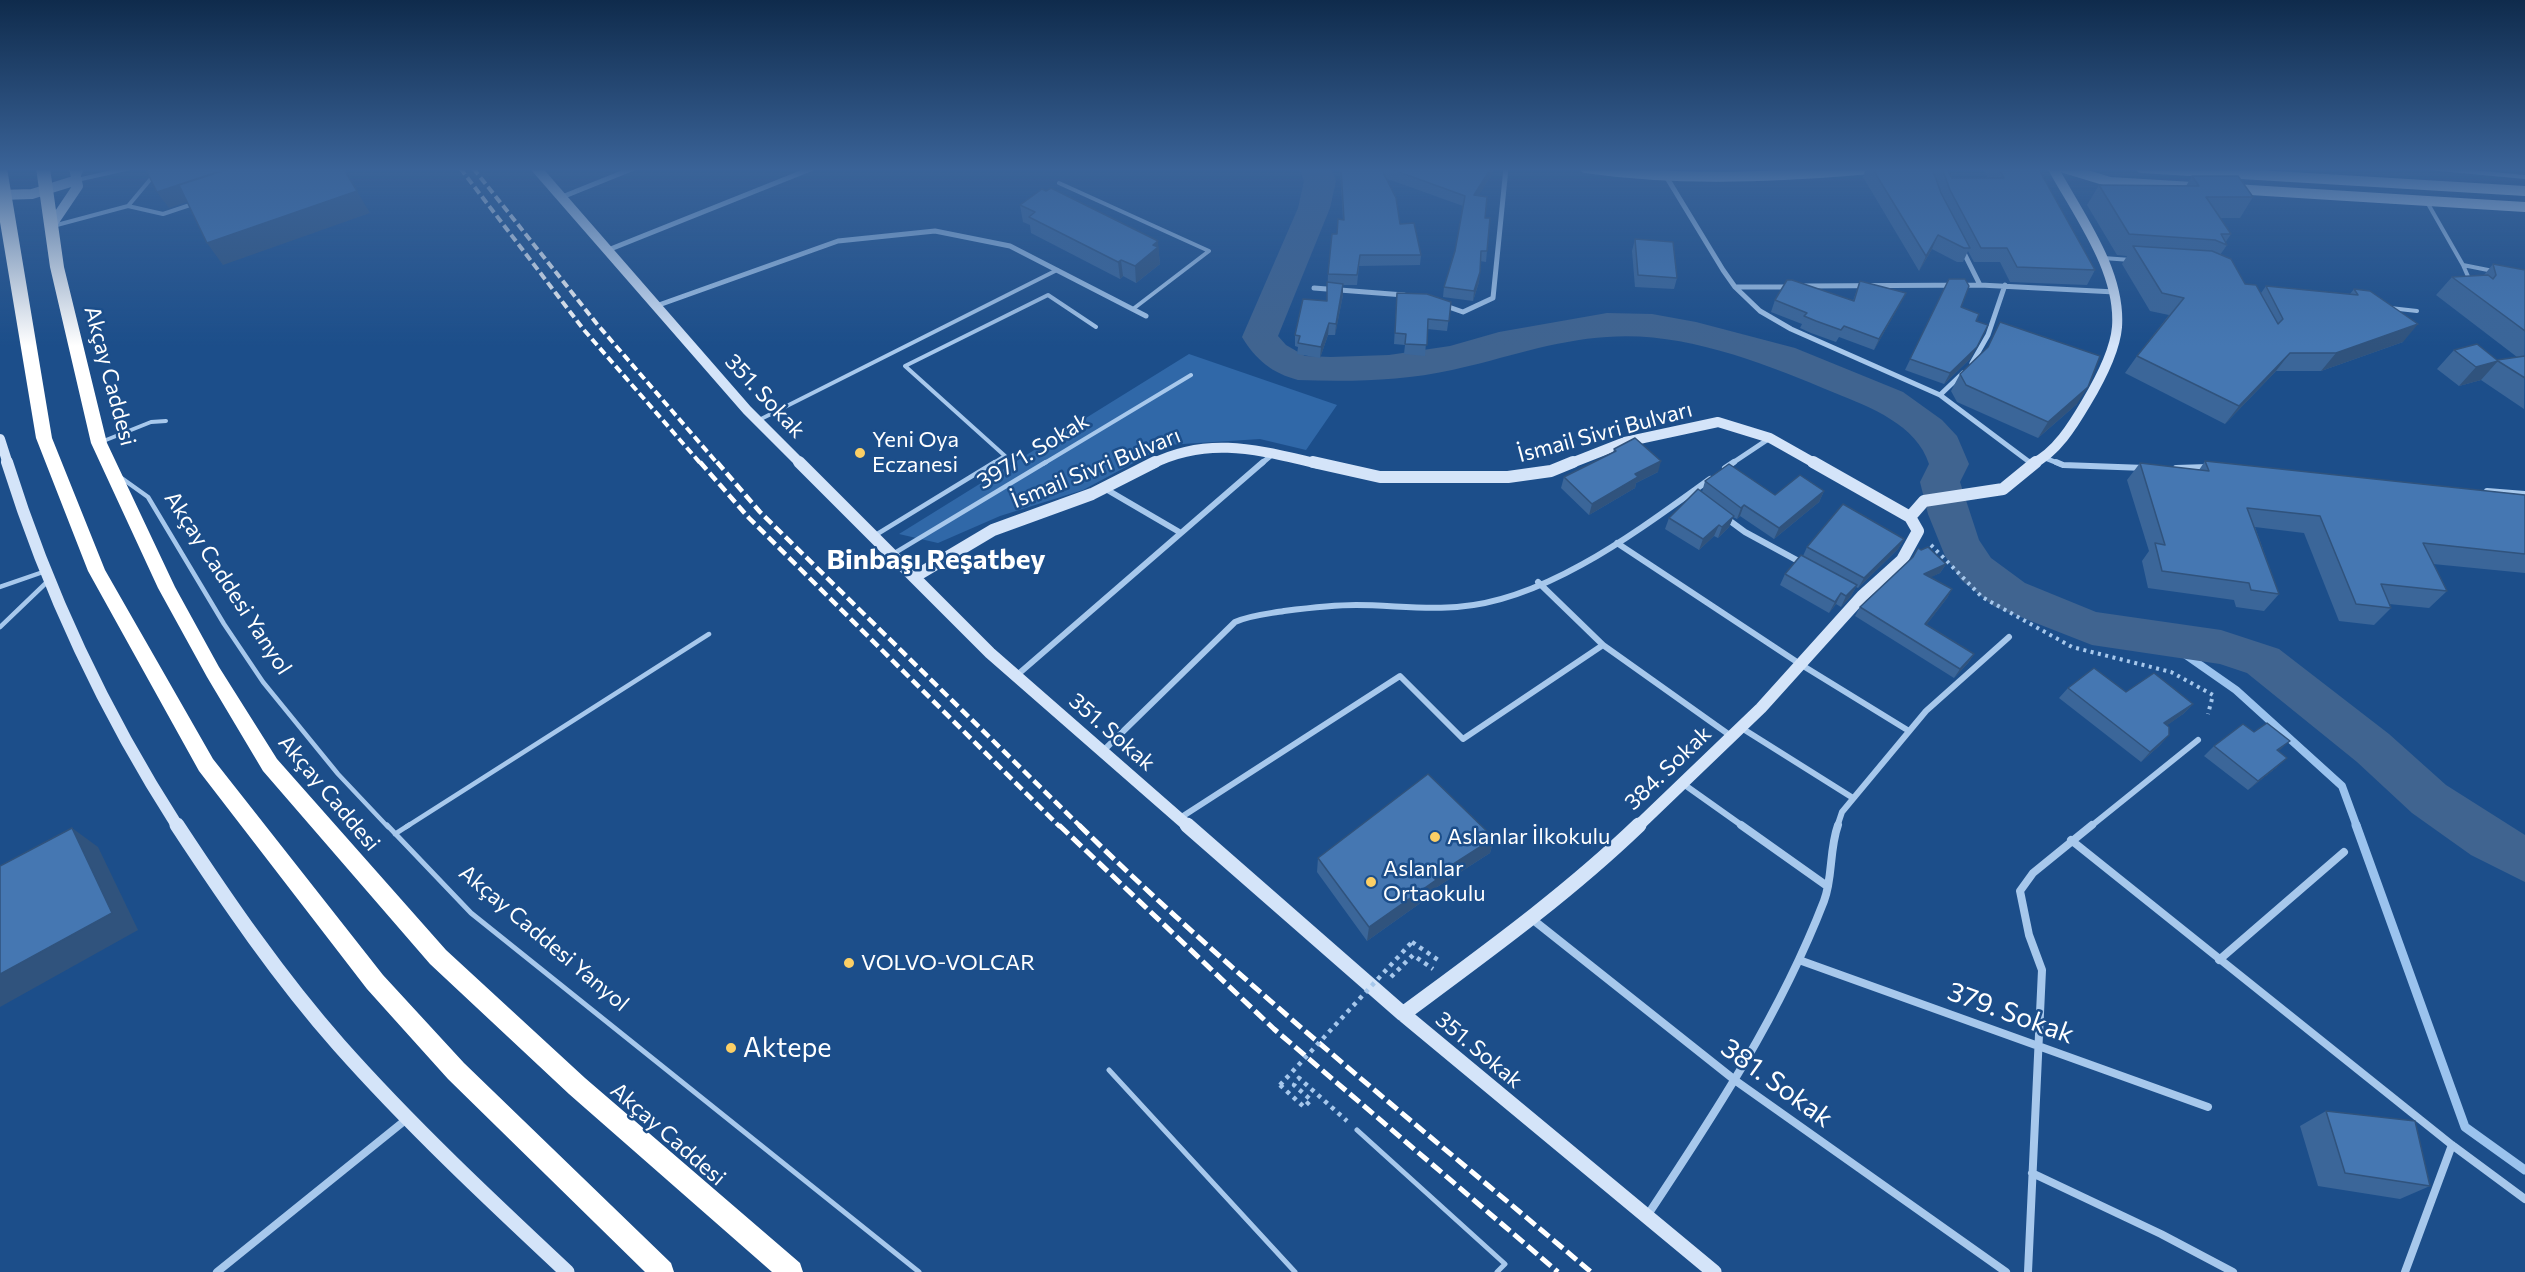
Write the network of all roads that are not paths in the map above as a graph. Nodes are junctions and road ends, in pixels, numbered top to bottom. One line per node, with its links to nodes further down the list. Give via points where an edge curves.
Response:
1 (7, 227): 94 (highway, via 44,438 97,571 206,765 375,982 456,1071)
2 (51, 227): 36 (highway, Akçay Caddesi)
3 (588, 227): 11 (main road, 351. Sokak)
4 (665, 227): 11 (street)
5 (1157, 227): 27 (lane, via 1209,251)
6 (1500, 227): 24 (street, via 1493,298 1463,312)
7 (1697, 227): 20 (street)
8 (2085, 227): 12 (main road)
9 (2440, 227): 14 (lane)
10 (1960, 245): 17 (street)
11 (608, 250): 25 (main road, 351. Sokak)
12 (2101, 258): 13 (lane); 22 (main road)
13 (2134, 260)
14 (2463, 265): 16 (lane); 19 (lane)
15 (1057, 270): 25 (street, via 1010,246 935,231 838,241); 27 (street); 34 (lane)
16 (2504, 273)
17 (1980, 285): 18 (street); 20 (street)
18 (2005, 285): 22 (street); 32 (street, via 1989,335 1975,361)
19 (2472, 285)
20 (1735, 287): 32 (street, via 1760,311 1791,329)
21 (1314, 288): 23 (street)
22 (2115, 292): 39 (main road, via 2118,329 2101,377 2074,423)
23 (1416, 296)
24 (1435, 302)
25 (656, 306): 34 (main road, 351. Sokak)
26 (2383, 307): 28 (lane)
27 (1133, 309): 29 (street)
28 (2417, 311)
29 (1146, 316)
30 (1096, 327): 53 (lane, via 1048,295 905,366 1005,456)
31 (1191, 375): 55 (lane, 397/1. Sokak)
32 (1940, 395): 40 (street)
33 (166, 421): 36 (lane, via 151,422)
34 (757, 421): 53 (main road, 351. Sokak)
35 (1770, 438): 38 (main road, İsmail Sivri Bulvarı, via 1718,422 1625,442 1551,471 1508,477 1380,477); 47 (street); 51 (main road, İsmail Sivri Bulvarı)
36 (99, 443): 44 (highway, Akçay Caddesi)
37 (1, 445): 57 (main road)
38 (1274, 453): 45 (main road, İsmail Sivri Bulvarı, via 1244,447 1197,448 1174,453); 52 (street)
39 (2045, 458): 40 (main road); 42 (street, via 2063,465)
40 (2032, 464): 51 (main road, via 2002,489 1924,501)
41 (2211, 467): 43 (street)
42 (2156, 468)
43 (2167, 468)
44 (111, 471): 74 (lane, Akçay Caddesi Yanyol, via 148,497 263,682 338,774); 95 (highway, Akçay Caddesi, via 166,588 270,765 438,957 577,1086)
45 (1104, 488): 52 (street); 58 (main road, İsmail Sivri Bulvarı, via 993,530)
46 (2481, 490): 48 (street)
47 (1692, 492): 49 (street); 54 (street)
48 (2525, 494)
49 (1701, 499)
50 (1719, 512): 56 (street, via 1745,532)
51 (1910, 517): 65 (main road, 384. Sokak, via 1918,531 1902,560 1857,593)
52 (1181, 533): 66 (street)
53 (874, 536): 55 (main road, 351. Sokak)
54 (1617, 543): 59 (street); 65 (street)
55 (893, 554): 58 (main road, 351. Sokak)
56 (1813, 569)
57 (48, 575): 60 (lane); 61 (lane); 86 (main road, via 118,729 206,869 338,1044)
58 (914, 577): 66 (main road, 351. Sokak)
59 (1539, 582): 64 (street); 70 (street, via 1485,603 1351,605 1249,616 1235,622)
60 (0, 587)
61 (0, 627)
62 (709, 633): 74 (lane)
63 (2009, 637): 67 (street)
64 (1603, 645): 68 (street); 73 (street, via 1463,739 1400,676)
65 (1800, 664): 67 (street); 68 (main road, 384. Sokak)
66 (1016, 676): 70 (main road, 351. Sokak)
67 (1909, 731): 72 (street)
68 (1736, 732): 71 (main road, 384. Sokak); 72 (street)
69 (2198, 740): 75 (street)
70 (1103, 752): 73 (main road, 351. Sokak)
71 (1682, 783): 77 (street); 78 (main road, 384. Sokak, via 1609,854)
72 (1853, 798): 77 (street, via 1842,812 1833,839)
73 (1179, 818): 81 (main road, 351. Sokak)
74 (395, 834): 96 (lane, Akçay Caddesi Yanyol, via 471,913)
75 (2071, 840): 80 (street); 82 (street, via 2033,873 2020,891 2029,935 2042,970)
76 (2344, 852): 80 (street)
77 (1827, 886): 79 (street)
78 (1531, 918): 81 (main road, 384. Sokak); 84 (street, 381. Sokak)
79 (1799, 960): 82 (street, 379. Sokak); 84 (street)
80 (2219, 960): 88 (street)
81 (1403, 1014): 91 (main road, 351. Sokak)
82 (2038, 1045): 85 (street, 379. Sokak); 89 (street)
83 (1109, 1070): 97 (lane)
84 (1736, 1081): 91 (street); 100 (street, 381. Sokak)
85 (2208, 1107)
86 (409, 1118): 92 (street); 93 (main road)
87 (1357, 1130): 98 (lane, via 1505,1264)
88 (2452, 1145): 90 (street); 103 (street)
89 (2032, 1173): 101 (street); 102 (street)
90 (2525, 1198)
91 (1647, 1216): 99 (main road, 351. Sokak)
92 (217, 1272)
93 (567, 1272)
94 (662, 1272)
95 (791, 1272)
96 (919, 1272)
97 (1295, 1272)
98 (1497, 1272)
99 (1714, 1272)
100 (2006, 1272)
101 (2028, 1272)
102 (2233, 1272)
103 (2405, 1272)

